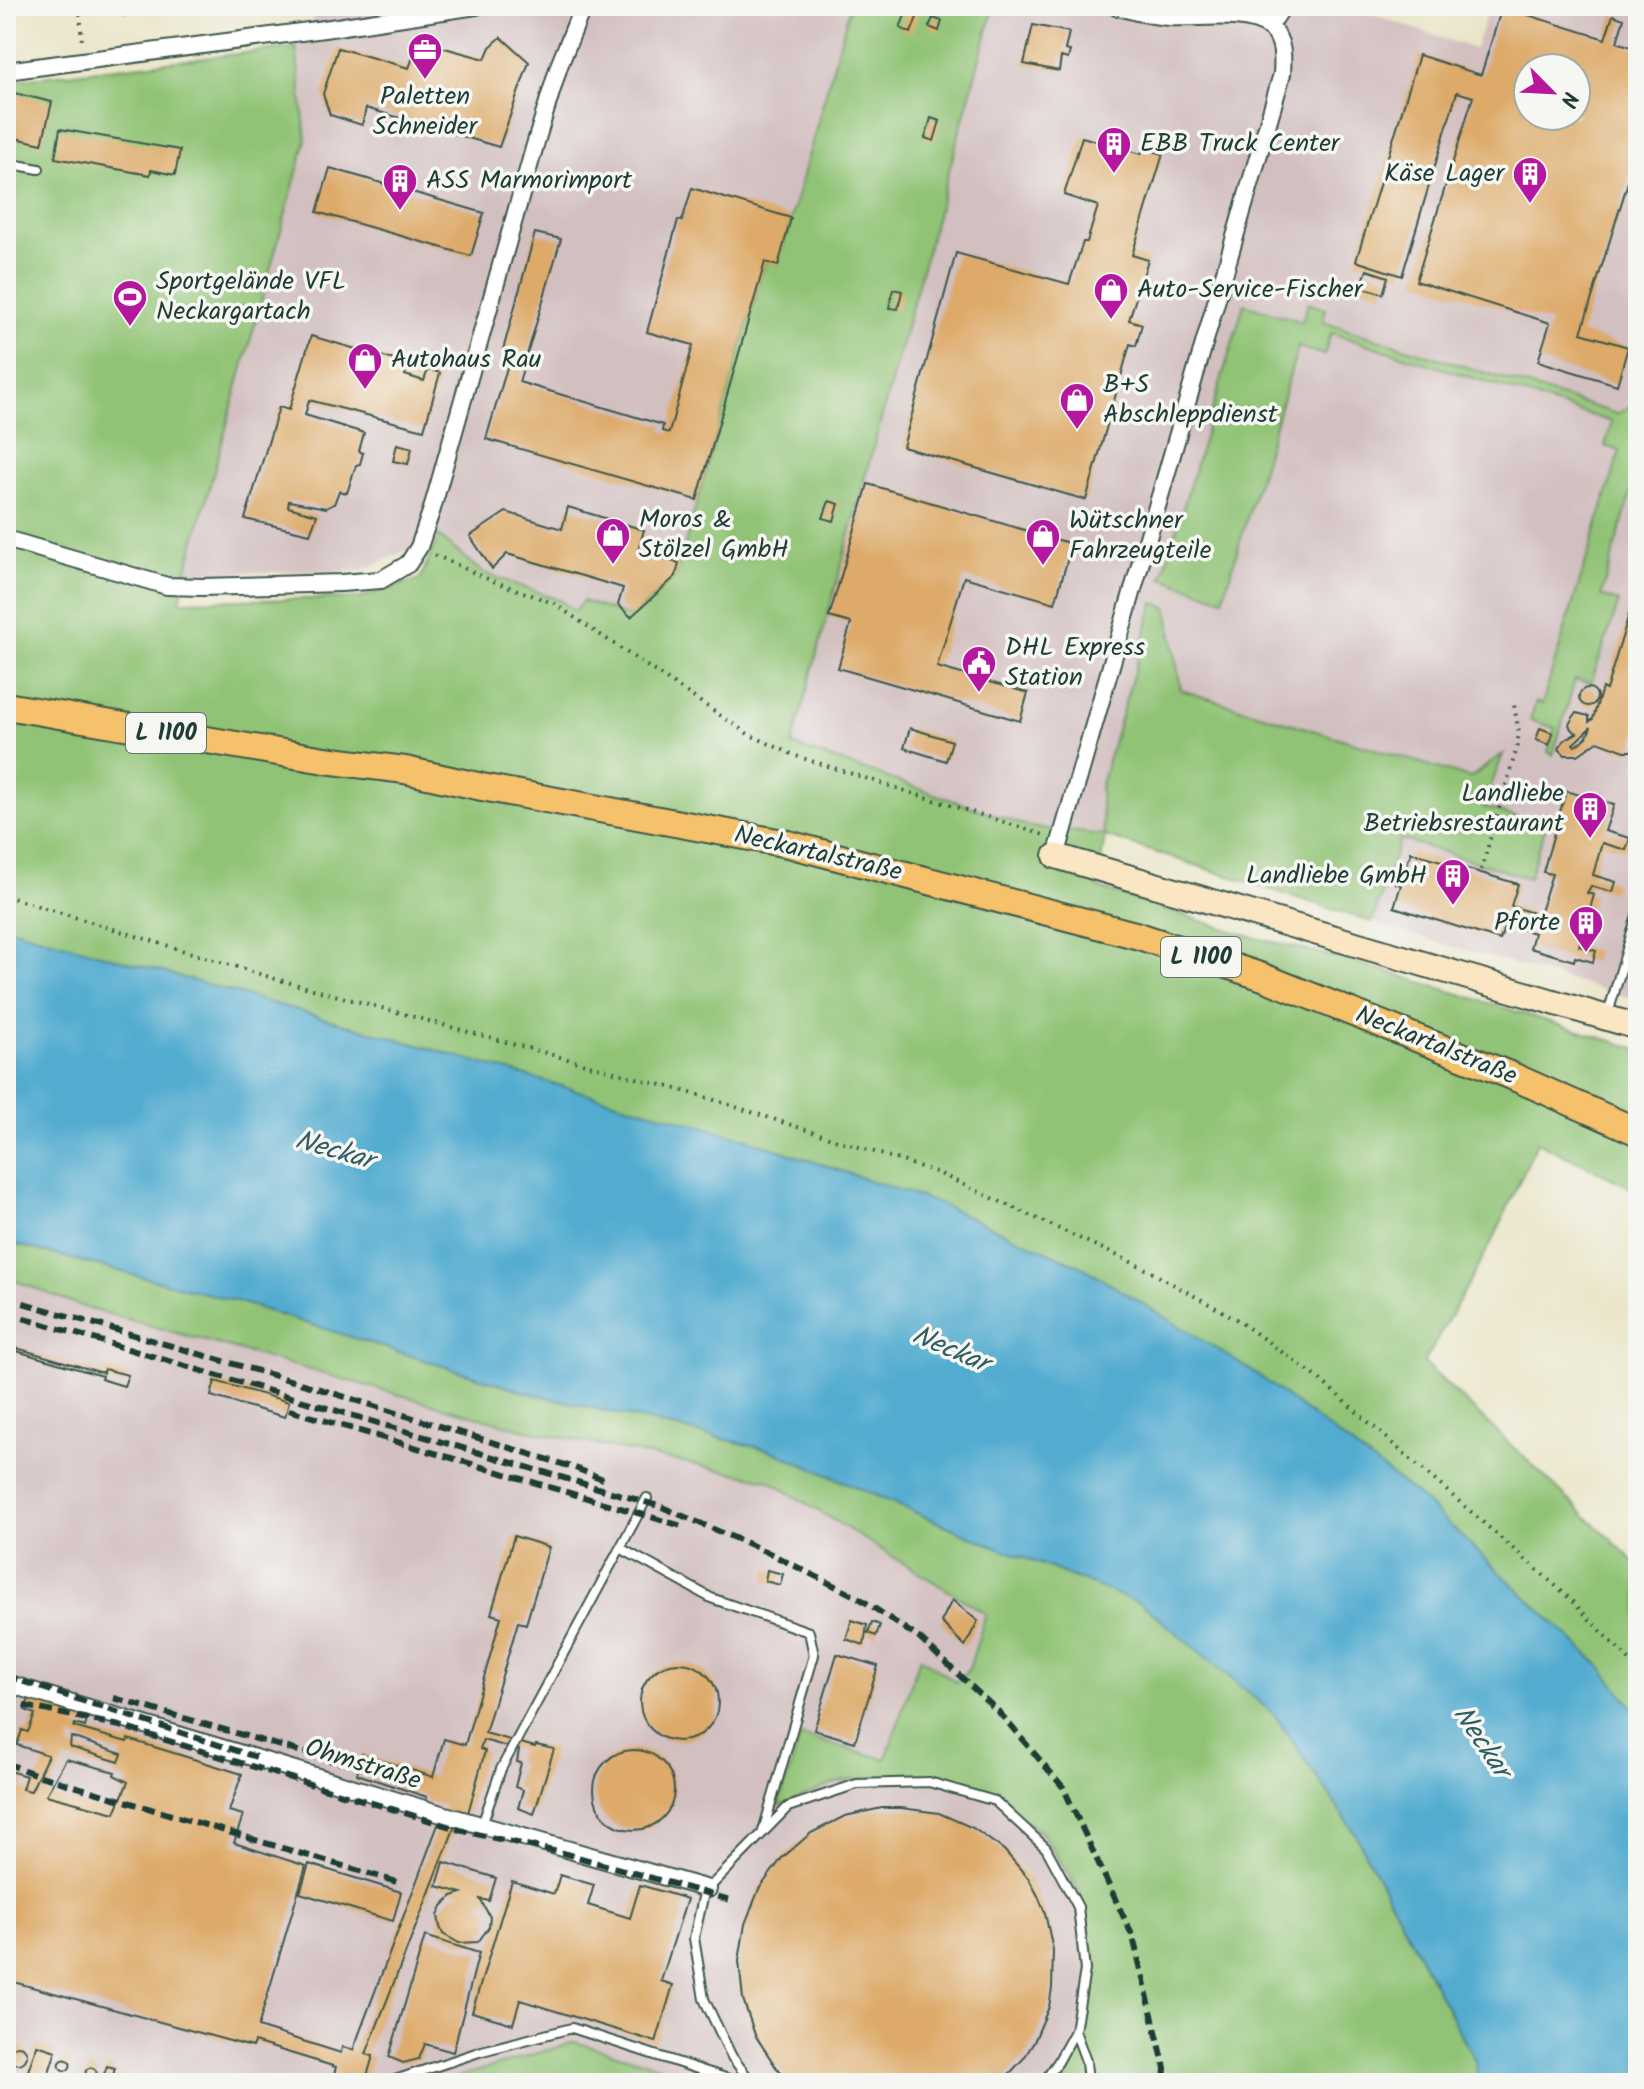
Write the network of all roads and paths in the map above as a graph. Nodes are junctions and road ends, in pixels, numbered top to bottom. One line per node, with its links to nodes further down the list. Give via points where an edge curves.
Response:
1 (80, 6): 7 (path)
2 (476, 6): 7 (street)
3 (583, 6): 12 (street, via 559,66)
4 (1115, 6): 6 (street, via 1172,17 1253,20)
5 (1283, 6): 6 (street)
6 (1269, 27): 15 (street, via 1283,55 1276,99)
7 (83, 61): 8 (street)
8 (6, 71)
9 (6, 163): 10 (lane)
10 (39, 169)
11 (6, 539): 12 (street, via 167,586 218,587 381,580 408,564)
12 (419, 547): 15 (path, via 553,603 748,734 796,756)
13 (1514, 705): 16 (path, via 1516,751)
14 (6, 706): 23 (main road, Neckartalstraße / L 1100, via 405,770 788,844 1139,936 1263,977 1512,1076)
15 (1058, 848): 21 (street)
16 (1481, 870)
17 (6, 896): 26 (path, via 276,979 702,1096 907,1162 1142,1267 1236,1319 1318,1378 1566,1595)
18 (1638, 912): 19 (lane)
19 (1624, 961): 20 (lane); 21 (lane)
20 (1638, 965)
21 (1607, 1017): 22 (street)
22 (1638, 1027)
23 (1638, 1135)
24 (647, 1498): 25 (lane)
25 (622, 1549): 28 (lane, via 501,1769); 29 (lane, via 711,1598 809,1632 814,1655)
26 (1638, 1669)
27 (6, 1683): 28 (street, Ohmstraße)
28 (482, 1825): 30 (street, Ohmstraße)
29 (763, 1832): 30 (lane); 31 (lane, via 788,1807 857,1784 929,1782 995,1801 1046,1848 1078,1907 1085,1970)
30 (708, 1889): 34 (lane, via 694,1938 704,1999 732,2057)
31 (1075, 2031): 35 (lane); 36 (lane)
32 (386, 2083): 33 (lane, via 572,2028)
33 (741, 2083)
34 (752, 2083)
35 (1043, 2083)
36 (1088, 2083)

